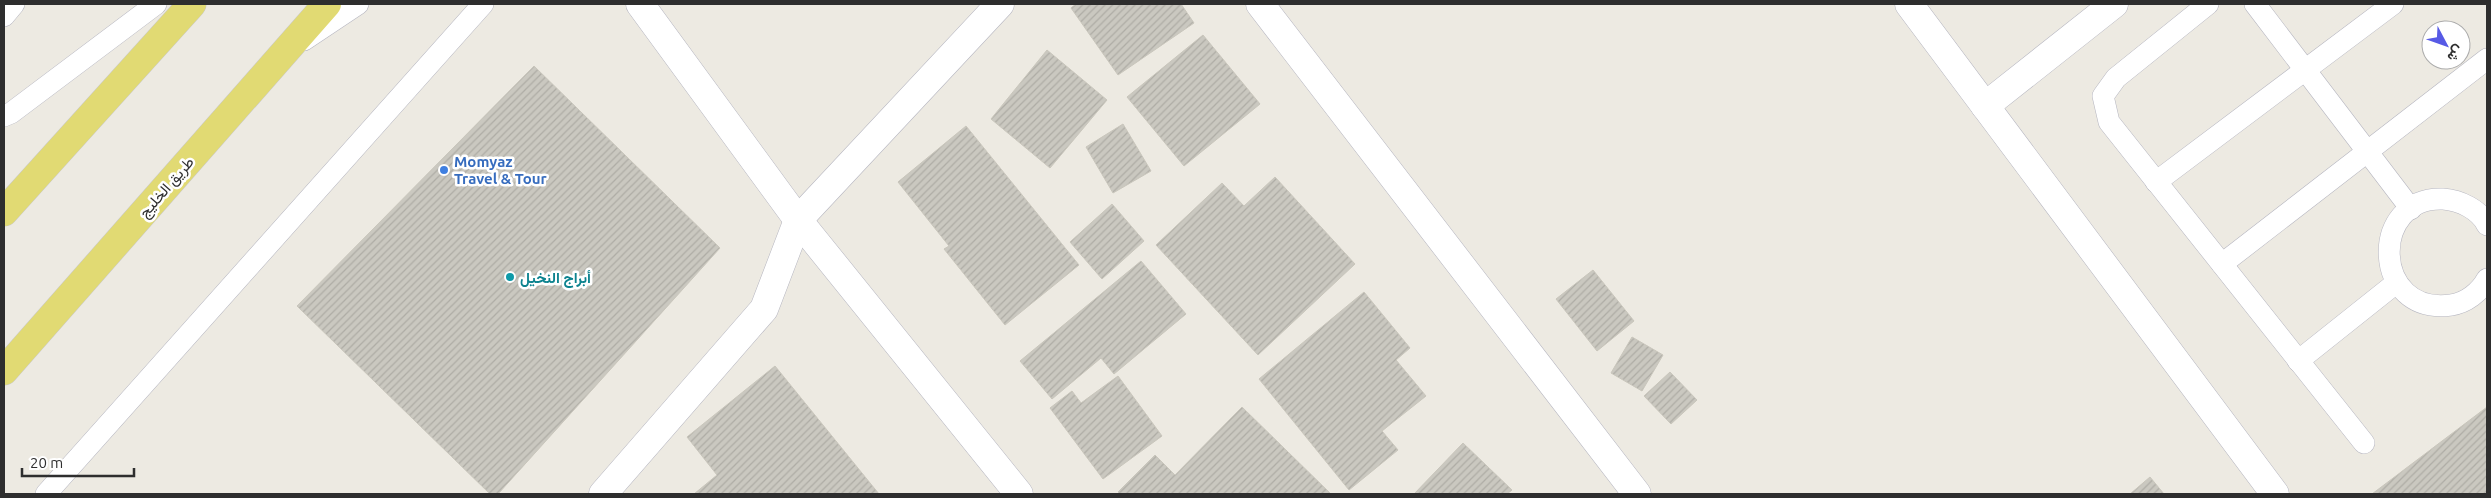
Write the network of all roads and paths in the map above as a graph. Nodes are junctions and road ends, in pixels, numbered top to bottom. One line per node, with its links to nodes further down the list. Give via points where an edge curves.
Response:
1 (14, 4): 15 (lane)
2 (156, 4): 20 (lane)
3 (192, 4): 24 (main road)
4 (327, 4): 16 (main road, طريق الخليج)
5 (358, 4): 16 (lane)
6 (483, 4): 33 (lane)
7 (640, 4): 25 (street)
8 (1000, 4): 25 (street)
9 (1260, 4): 36 (street)
10 (1909, 4): 19 (street)
11 (2114, 4): 19 (street)
12 (2208, 4): 22 (lane, via 2116,78 2103,96 2109,122)
13 (2255, 4): 18 (lane)
14 (2393, 4): 18 (lane)
15 (4, 16)
16 (283, 54): 31 (main road, طريق الخليج)
17 (2487, 59): 21 (lane)
18 (2305, 69): 21 (lane); 22 (lane)
19 (1985, 106): 37 (street)
20 (4, 116)
21 (2368, 151): 23 (lane); 27 (lane)
22 (2156, 182): 27 (lane)
23 (2411, 209): 26 (lane, via 2426,201 2459,202 2474,210); 29 (lane, via 2399,220 2391,235 2388,251)
24 (4, 212)
25 (798, 220): 34 (street, via 764,309); 35 (street)
26 (2487, 223)
27 (2222, 264): 30 (lane)
28 (2487, 279): 29 (lane, via 2471,297 2456,304 2439,306 2423,304)
29 (2396, 283): 30 (lane)
30 (2298, 361): 32 (lane)
31 (4, 371)
32 (2364, 443)
33 (46, 494)
34 (603, 494)
35 (1019, 494)
36 (1637, 494)
37 (2275, 494)

